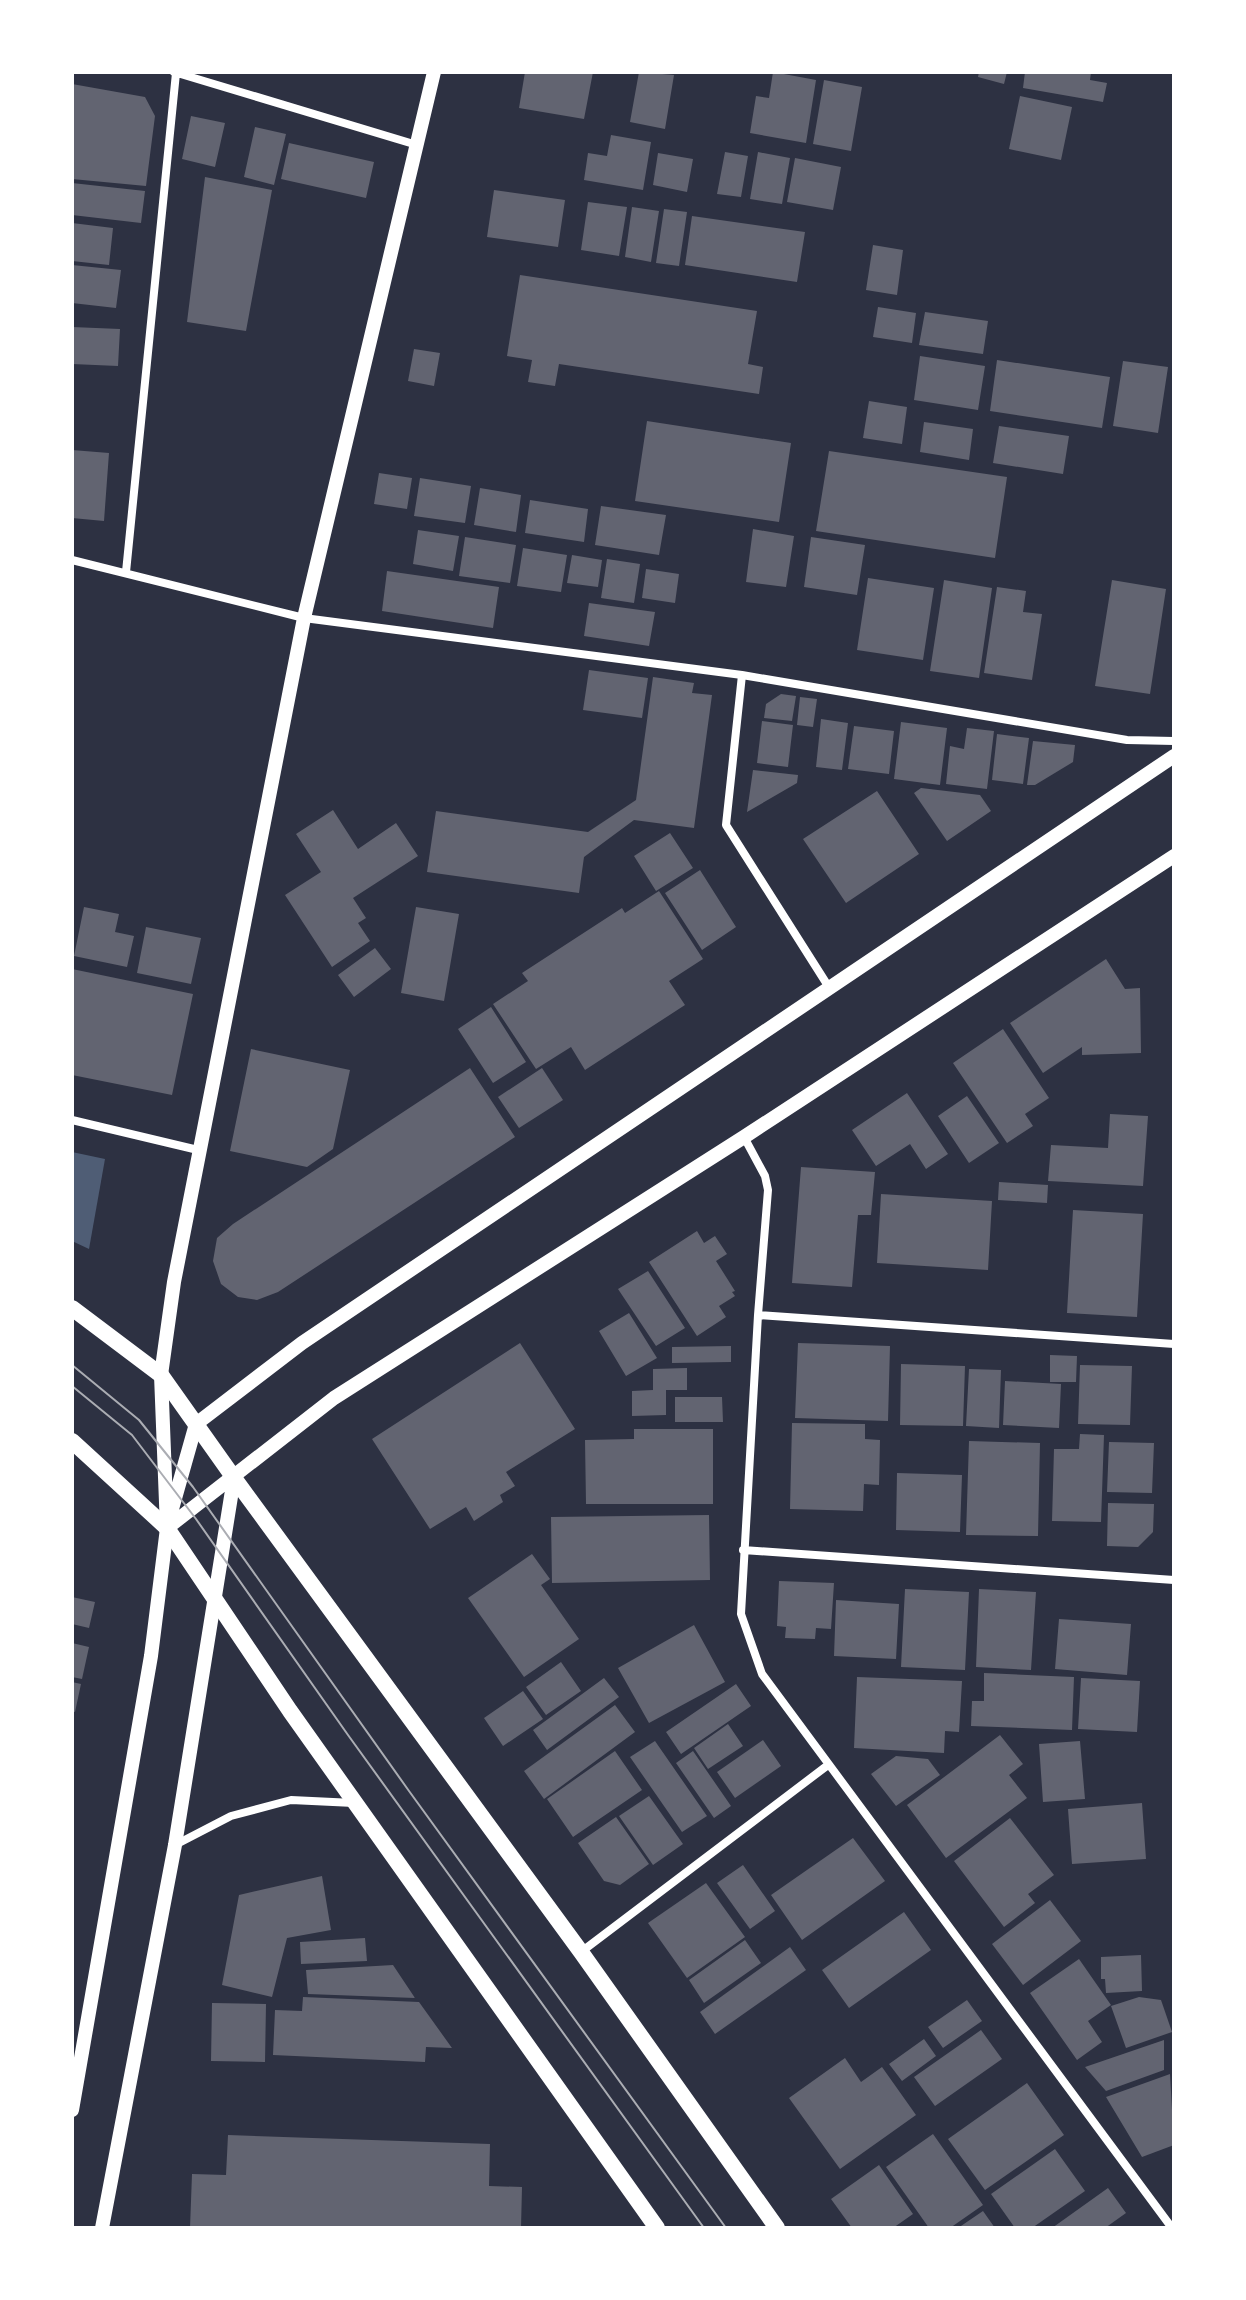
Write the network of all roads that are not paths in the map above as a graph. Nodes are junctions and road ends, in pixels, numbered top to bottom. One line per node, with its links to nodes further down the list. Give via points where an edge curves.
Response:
1 (174, 72): 3 (street); 5 (street)
2 (434, 72): 3 (street)
3 (418, 145): 6 (street)
4 (72, 560): 5 (street)
5 (126, 572): 6 (street)
6 (304, 618): 7 (street); 14 (street)
7 (742, 675): 8 (street, via 1127,740); 11 (street, via 726,825)
8 (1174, 741)
9 (1174, 756): 11 (street)
10 (1174, 856): 13 (street)
11 (830, 989): 19 (street, via 302,1343)
12 (72, 1120): 14 (street)
13 (744, 1137): 16 (street, via 768,1190); 21 (street, via 334,1398)
14 (198, 1150): 18 (street)
15 (72, 1308): 18 (main road)
16 (758, 1315): 17 (street); 23 (street)
17 (1174, 1344)
18 (161, 1375): 19 (main road); 22 (street)
19 (196, 1424): 21 (main road); 22 (street)
20 (72, 1441): 22 (main road)
21 (234, 1478): 22 (street); 25 (street); 29 (main road)
22 (167, 1528): 25 (main road); 30 (street, via 151,1656)
23 (743, 1550): 24 (street); 26 (street, via 741,1614 762,1674)
24 (1174, 1580)
25 (214, 1601): 27 (main road); 28 (street)
26 (828, 1765): 29 (street); 34 (street)
27 (355, 1803): 28 (street, via 291,1800 231,1816); 32 (main road)
28 (175, 1845): 31 (street)
29 (581, 1952): 33 (main road)
30 (72, 2110)
31 (102, 2228)
32 (657, 2228)
33 (777, 2228)
34 (1172, 2228)

